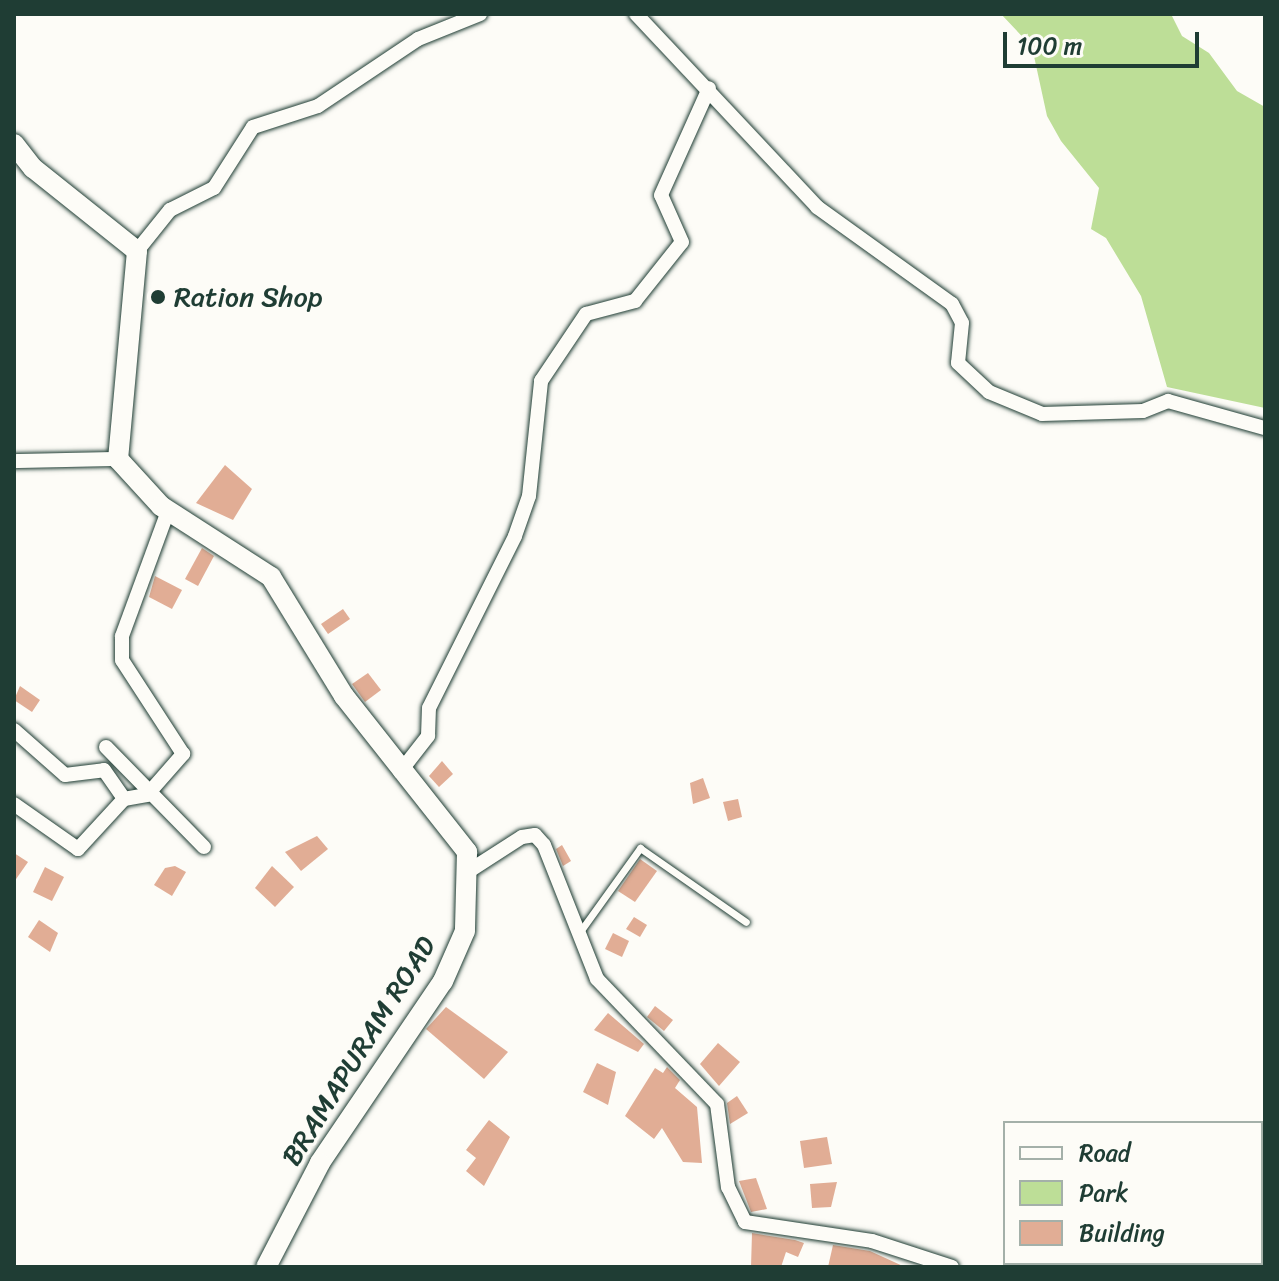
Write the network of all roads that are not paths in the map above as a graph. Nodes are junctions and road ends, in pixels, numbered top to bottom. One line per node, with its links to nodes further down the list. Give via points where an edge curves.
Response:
1 (480, 14): 5 (street, via 418,39 318,106 253,127 214,188 170,210)
2 (636, 14): 3 (street)
3 (709, 88): 6 (street, via 817,207 952,304 962,323 958,363 989,392 1042,414 1143,411 1168,401); 12 (street, via 661,195 682,242 635,301 586,314 541,381 529,496 515,536 429,708 428,736)
4 (14, 144): 5 (street, via 33,168)
5 (137, 251): 7 (street)
6 (1265, 428)
7 (118, 459): 8 (street); 9 (street, BRAMAPURAM ROAD)
8 (14, 461)
9 (168, 511): 12 (street, BRAMAPURAM ROAD, via 271,577); 13 (street, via 122,636 122,660 183,754)
10 (14, 730): 14 (street, via 65,775 104,770)
11 (106, 747): 13 (street)
12 (400, 772): 17 (street, BRAMAPURAM ROAD, via 467,852)
13 (147, 795): 14 (street); 16 (street)
14 (124, 799): 15 (street, via 78,849)
15 (14, 804)
16 (204, 847)
17 (469, 871): 19 (street, via 535,835); 20 (street, BRAMAPURAM ROAD, via 465,931 443,981 320,1163)
18 (746, 922): 19 (lane, via 640,848)
19 (577, 936): 21 (street, via 605,990 708,1088 737,1215 751,1226 872,1241)
20 (266, 1267)
21 (952, 1267)

